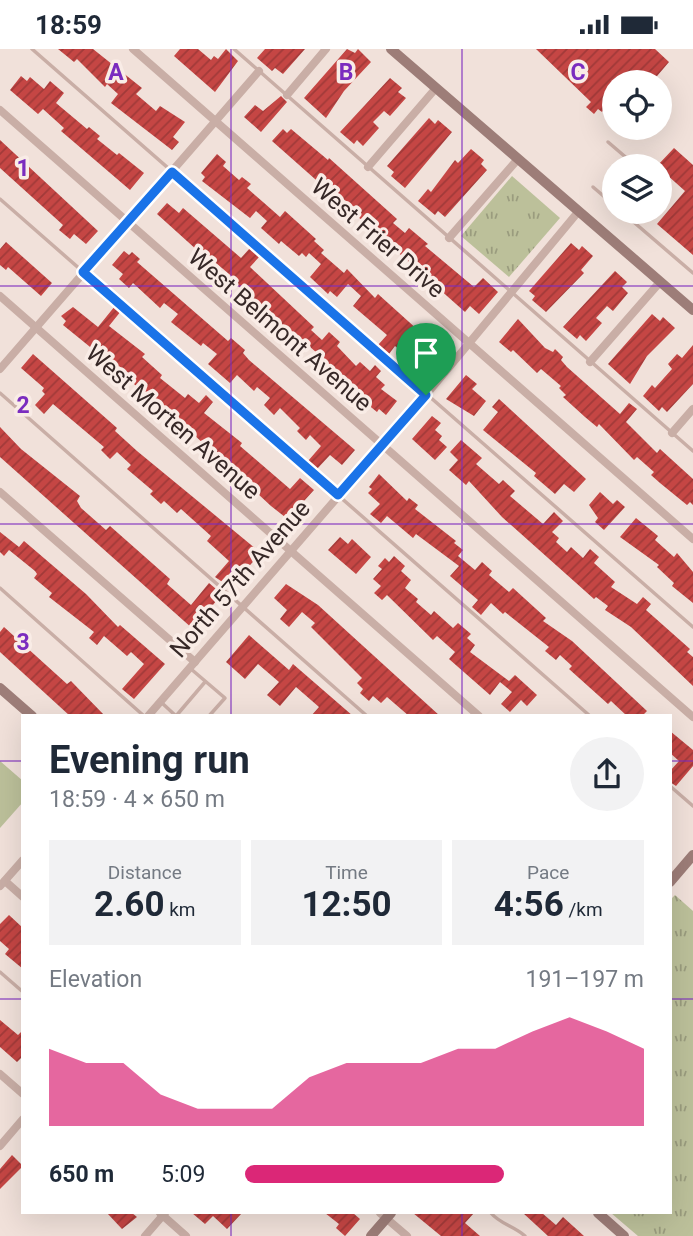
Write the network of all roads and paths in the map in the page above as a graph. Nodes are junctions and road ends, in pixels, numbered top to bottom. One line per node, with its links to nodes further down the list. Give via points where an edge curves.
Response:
1 (32, 49): 15 (lane)
2 (133, 49): 10 (street, West Frier Drive)
3 (234, 49): 6 (lane)
4 (326, 49): 8 (street)
5 (391, 49): 7 (street)
6 (259, 71): 8 (lane); 10 (street)
7 (436, 88): 13 (street); 14 (street)
8 (287, 95): 14 (lane)
9 (0, 110): 20 (street, West Belmont Avenue)
10 (215, 121): 15 (street); 30 (street, West Frier Drive)
11 (608, 142): 12 (lane)
12 (622, 154)
13 (518, 159): 19 (street); 22 (street)
14 (368, 167): 22 (lane)
15 (172, 172): 20 (street); 34 (lane)
16 (593, 187): 17 (lane)
17 (602, 195)
18 (0, 199): 23 (lane)
19 (578, 212): 25 (street); 26 (street, North 57th Avenue)
20 (128, 222): 23 (street); 37 (street, West Belmont Avenue)
21 (636, 224): 24 (lane)
22 (449, 238): 26 (lane)
23 (83, 272): 29 (street); 40 (lane)
24 (693, 273)
25 (660, 282): 28 (street); 31 (street)
26 (512, 293): 30 (street, North 57th Avenue); 31 (lane)
27 (0, 296): 29 (street, West Morten Avenue)
28 (693, 310)
29 (36, 327): 32 (street); 42 (street, West Morten Avenue)
30 (469, 344): 34 (street, North 57th Avenue); 41 (street, West Frier Drive)
31 (590, 362): 36 (lane)
32 (0, 369)
33 (0, 393): 44 (lane)
34 (426, 395): 37 (street, North 57th Avenue); 45 (lane)
35 (693, 409): 36 (street)
36 (672, 433): 38 (lane)
37 (381, 445): 40 (street, North 57th Avenue); 59 (street, West Belmont Avenue)
38 (693, 451)
39 (0, 492): 46 (street)
40 (338, 495): 42 (street, North 57th Avenue); 58 (lane)
41 (693, 539)
42 (290, 551): 44 (street, North 57th Avenue); 57 (street, West Morten Avenue)
43 (0, 588): 51 (lane)
44 (243, 606): 46 (street, North 57th Avenue); 56 (lane)
45 (693, 627)
46 (192, 665): 47 (lane); 49 (street, North 57th Avenue)
47 (205, 682): 54 (lane); 55 (lane, via 225,698)
48 (0, 688): 50 (street)
49 (160, 702): 52 (street, North 57th Avenue); 53 (lane)
50 (30, 714)
51 (144, 714)
52 (148, 714)
53 (174, 714)
54 (178, 714)
55 (211, 714)
56 (365, 714)
57 (477, 714)
58 (588, 714)
59 (693, 717)
60 (672, 788): 61 (lane)
61 (693, 806)
62 (693, 855): 64 (street)
63 (21, 862): 65 (street)
64 (672, 880)
65 (2, 884): 66 (street)
66 (21, 896)
67 (0, 972): 68 (lane)
68 (21, 990)
69 (0, 1074): 70 (street)
70 (21, 1092)
71 (21, 1121): 72 (street)
72 (0, 1146)
73 (163, 1214): 77 (street); 78 (street)
74 (492, 1214): 81 (lane)
75 (599, 1214): 82 (street)
76 (386, 1215): 79 (street); 80 (street)
77 (145, 1236)
78 (186, 1236)
79 (371, 1236)
80 (407, 1236)
81 (525, 1236)
82 (624, 1236)

